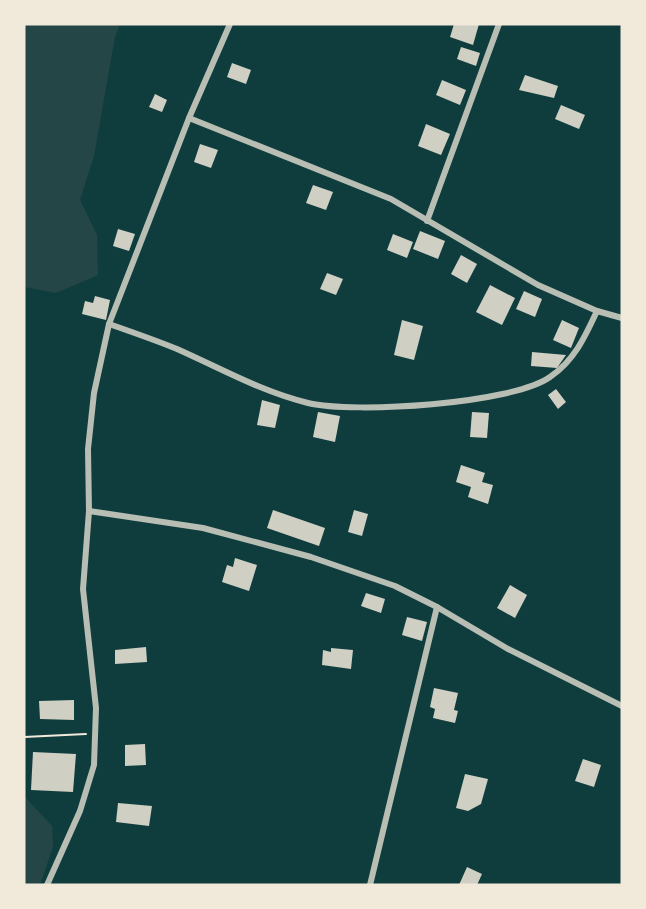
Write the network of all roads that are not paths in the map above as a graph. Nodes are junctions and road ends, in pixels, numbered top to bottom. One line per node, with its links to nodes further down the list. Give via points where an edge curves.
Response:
1 (230, 24): 3 (street)
2 (499, 24): 4 (street)
3 (189, 118): 4 (street, via 391,199); 7 (street)
4 (427, 221): 5 (street, via 538,285)
5 (597, 311): 6 (street); 7 (street, via 570,361 549,379 514,392 467,401 348,407 310,404 268,391 175,348)
6 (622, 318)
7 (109, 324): 8 (street, via 94,393 88,448)
8 (89, 511): 9 (street, via 203,528 288,550 395,586); 11 (street, via 83,589 96,708 94,765 80,811)
9 (437, 607): 10 (street, via 508,649); 12 (street)
10 (622, 706)
11 (47, 885)
12 (370, 885)

